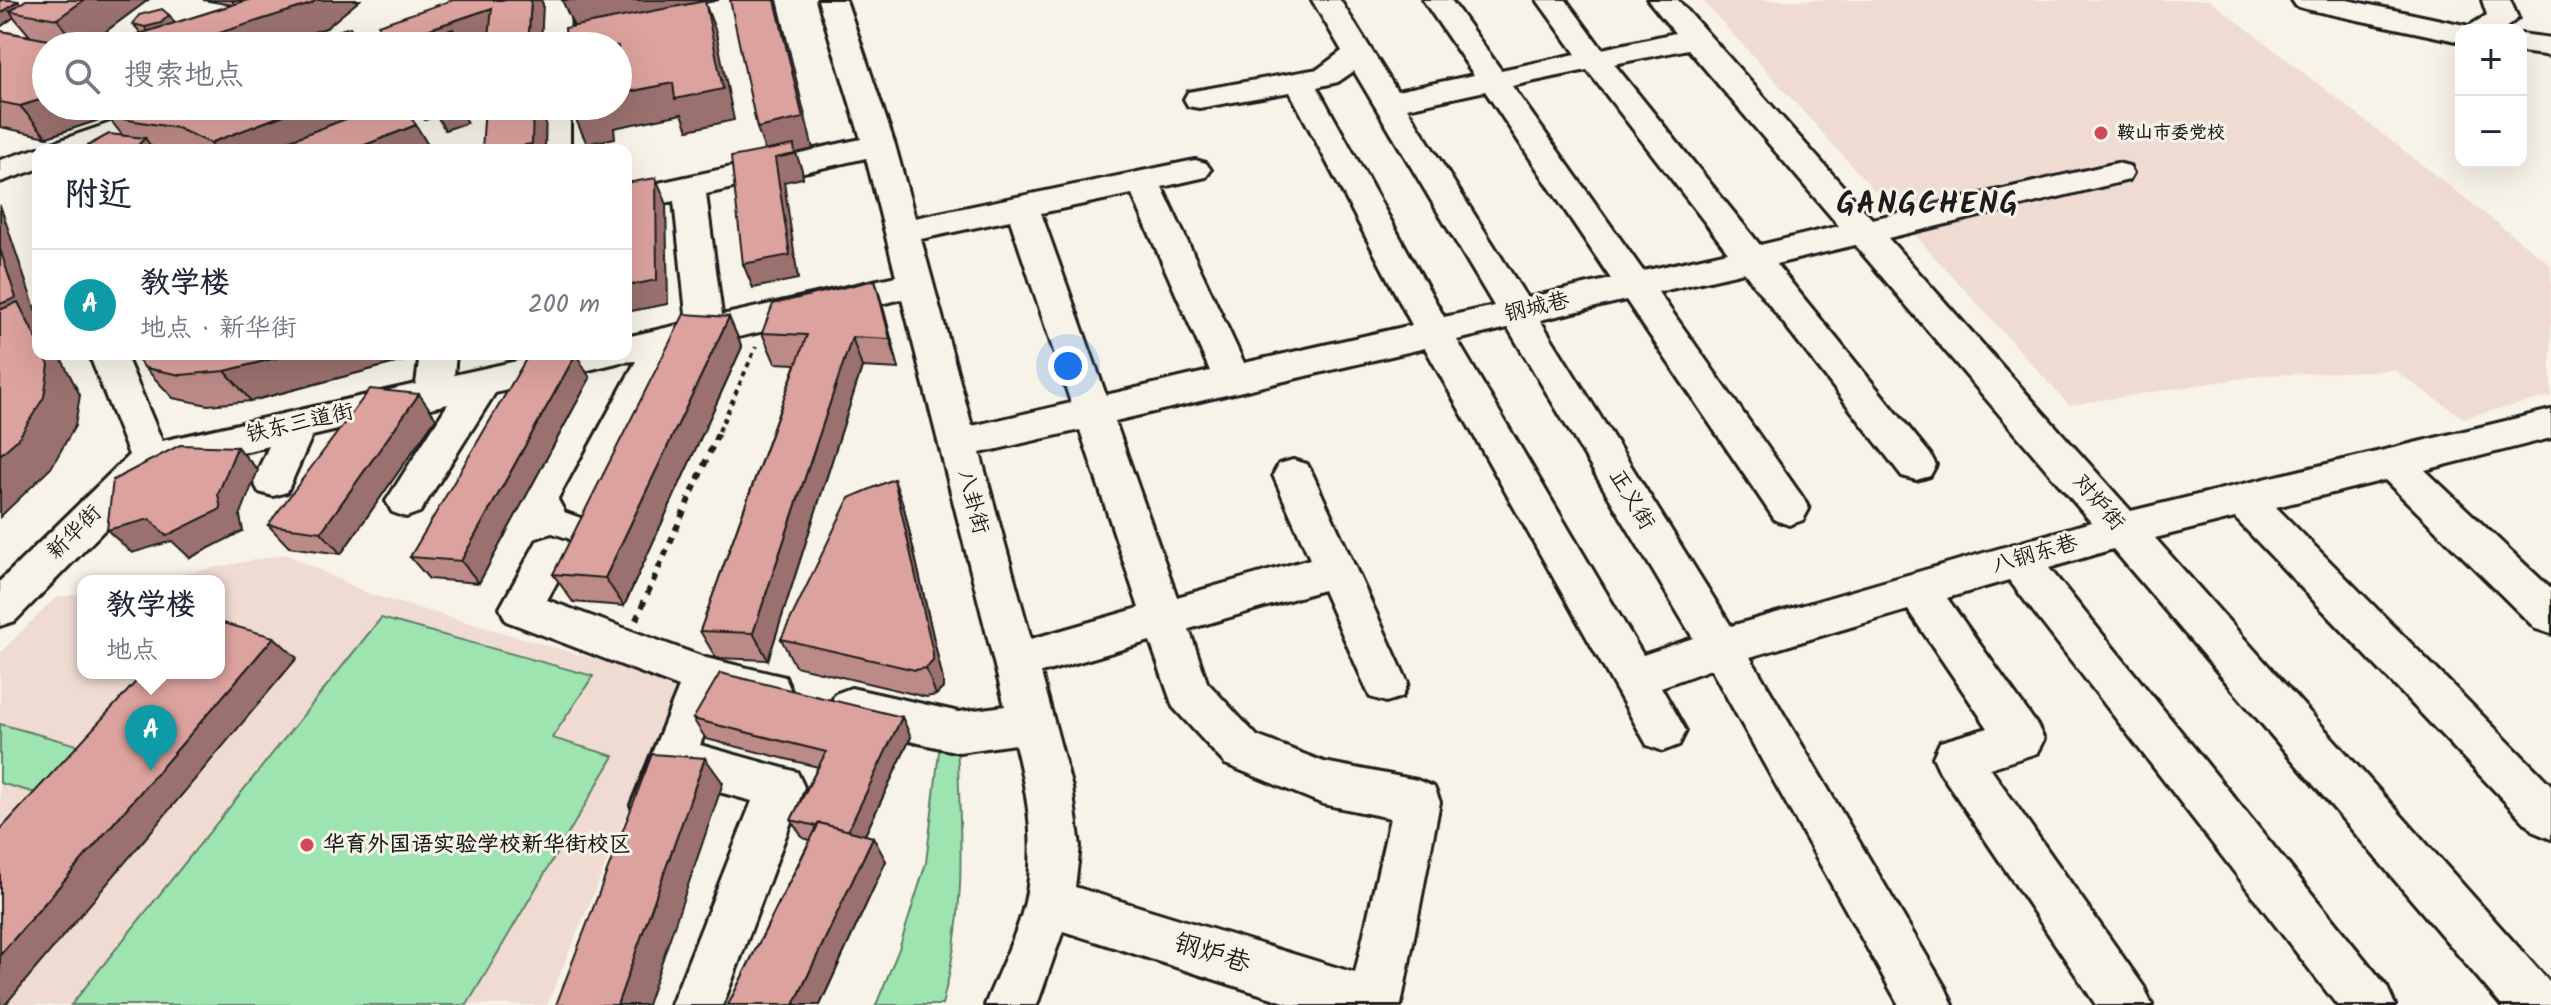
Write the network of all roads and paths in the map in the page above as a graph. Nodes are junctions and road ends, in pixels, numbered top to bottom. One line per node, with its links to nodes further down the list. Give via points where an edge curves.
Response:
1 (501, 0): 11 (street)
2 (555, 0): 12 (street)
3 (832, 0): 27 (street, 八卦街)
4 (1326, 0): 17 (street, 正义街)
5 (1437, 0): 20 (street)
6 (1551, 0): 18 (street)
7 (1662, 0): 14 (street, 对炉街)
8 (2306, 0): 13 (street)
9 (2496, 0): 10 (street, via 2503,18)
10 (2492, 24)
11 (408, 32)
12 (555, 32)
13 (2455, 32)
14 (1696, 38): 18 (street); 34 (street, 对炉街)
15 (2527, 44): 16 (street)
16 (2551, 47)
17 (1358, 54): 19 (street, via 1327,76); 22 (street, 正义街)
18 (1595, 60): 20 (street); 36 (street)
19 (1299, 81): 21 (street); 42 (street)
20 (1493, 81): 22 (street); 38 (street)
21 (1199, 99)
22 (1389, 102): 39 (street, 正义街)
23 (150, 120): 25 (street)
24 (554, 120): 26 (street)
25 (80, 144)
26 (554, 144)
27 (879, 145): 31 (street); 35 (street, 八卦街)
28 (1195, 170): 30 (street)
29 (2117, 173): 34 (street, 钢城巷)
30 (1143, 181): 33 (street); 48 (street)
31 (689, 187): 32 (street); 41 (street)
32 (632, 200)
33 (1022, 206): 35 (street); 51 (street)
34 (1863, 231): 36 (street, 钢城巷); 64 (street, 对炉街)
35 (900, 232): 37 (street, 八卦街)
36 (1751, 257): 38 (street, 钢城巷); 57 (street)
37 (914, 284): 40 (street); 54 (street, 八卦街)
38 (1632, 285): 39 (street, 钢城巷); 63 (street)
39 (1517, 312): 42 (street, 钢城巷); 73 (street, 正义街)
40 (769, 317): 41 (street); 72 (path)
41 (706, 331): 43 (street)
42 (1435, 333): 48 (street, 钢城巷); 76 (street)
43 (665, 341): 44 (street); 60 (street)
44 (632, 349)
45 (109, 360): 55 (street)
46 (437, 360): 50 (street)
47 (552, 360): 49 (street, 铁东三道街)
48 (1232, 378): 51 (street, 钢城巷)
49 (482, 383): 50 (street, 铁东三道街); 62 (street)
50 (434, 394): 52 (street, 铁东三道街)
51 (1091, 411): 54 (street, 钢城巷); 71 (street)
52 (298, 425): 55 (street, 铁东三道街); 59 (street)
53 (2546, 430): 56 (street, 八钢东巷)
54 (957, 444): 74 (street, 八卦街)
55 (150, 459): 69 (street, 新华街)
56 (2392, 463): 61 (street, 八钢东巷); 70 (street)
57 (1916, 465)
58 (1293, 475): 67 (street)
59 (273, 481)
60 (581, 499)
61 (2243, 500): 64 (street, 八钢东巷); 81 (street)
62 (406, 501)
63 (1789, 509)
64 (2121, 530): 66 (street, 八钢东巷); 90 (street, 对炉街)
65 (552, 553): 72 (street, via 521,608)
66 (2018, 560): 68 (street, 八钢东巷); 89 (street)
67 (1336, 569): 71 (street); 77 (street)
68 (1918, 590): 73 (street, 八钢东巷); 88 (street, via 2021,739 1956,757)
69 (2, 604)
70 (2551, 616)
71 (1163, 618): 74 (street); 86 (street, via 1189,693 1241,750 1323,783 1417,802)
72 (624, 646): 75 (street)
73 (1721, 647): 76 (street, 八钢东巷); 87 (street, 正义街)
74 (1015, 662): 78 (street, 八卦街)
75 (705, 677): 78 (street, via 959,732); 80 (street)
76 (1632, 678): 79 (street)
77 (1386, 683)
78 (1031, 720): 83 (street, 八卦街, via 1049,788 1056,846)
79 (1663, 731)
80 (672, 759): 82 (street); 84 (street, via 781,787)
81 (2551, 817)
82 (637, 846)
83 (1049, 903): 85 (street, 八卦街); 86 (street, 钢炉巷)
84 (697, 1005)
85 (1011, 1005)
86 (1374, 1005)
87 (1927, 1005)
88 (2126, 1005)
89 (2369, 1005)
90 (2535, 1005)

